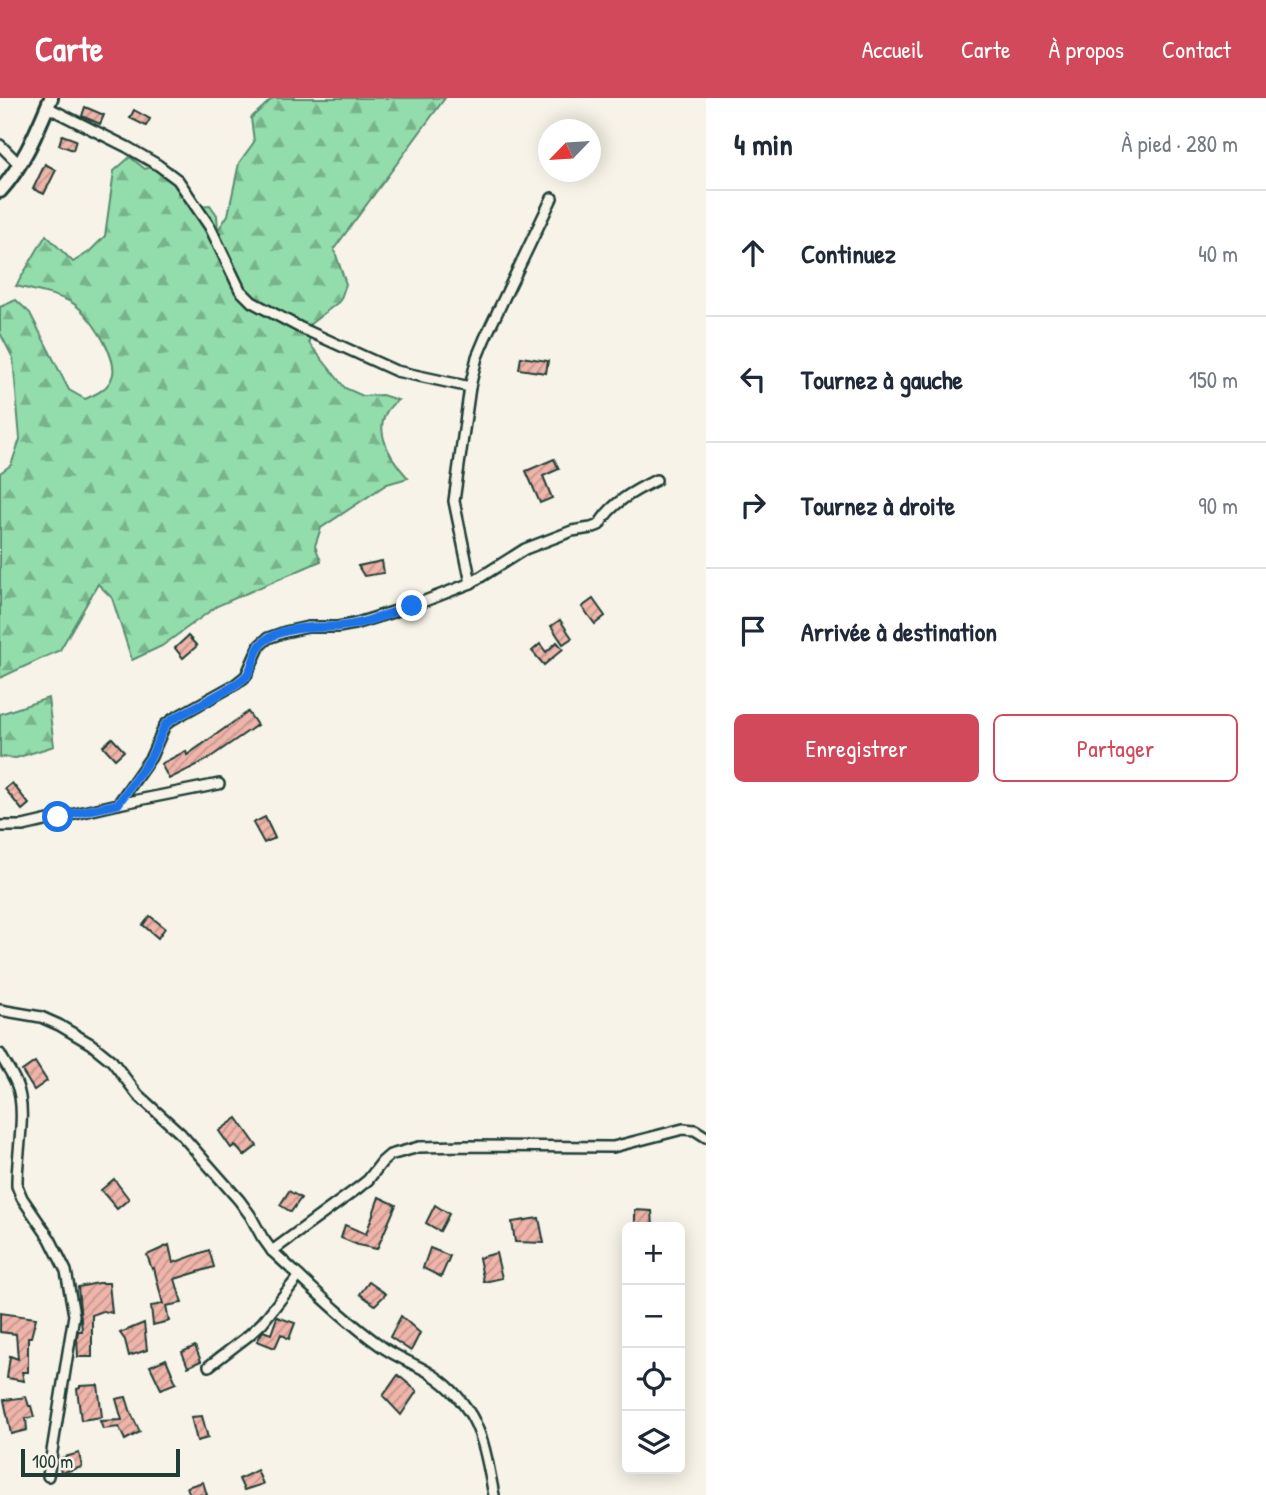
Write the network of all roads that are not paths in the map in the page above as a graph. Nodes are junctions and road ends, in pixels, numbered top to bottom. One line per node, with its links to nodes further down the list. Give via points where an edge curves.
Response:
1 (49, 102): 3 (street); 6 (street, via 177,180 210,227 240,290 252,302 396,371)
2 (0, 145): 3 (street)
3 (19, 164): 4 (street)
4 (0, 191)
5 (552, 198): 6 (street, via 485,338)
6 (470, 387): 8 (street, via 454,501)
7 (656, 480): 8 (street, via 617,503 599,525 524,549)
8 (471, 583): 10 (street, via 354,624 308,627 268,638 246,676 165,725 151,757)
9 (219, 784): 10 (street)
10 (118, 804): 11 (street, via 23,827)
11 (0, 826)
12 (0, 1010): 15 (street, via 59,1025 112,1061 239,1200)
13 (0, 1054): 18 (street, via 20,1097 17,1186 66,1270 74,1315)
14 (706, 1137): 15 (street, via 683,1129 613,1147 465,1146 402,1151 390,1155 368,1180)
15 (272, 1251): 16 (street)
16 (299, 1276): 17 (street, via 262,1322); 19 (street, via 381,1346 419,1366 458,1397 478,1430)
17 (209, 1366)
18 (48, 1476)
19 (494, 1495)

